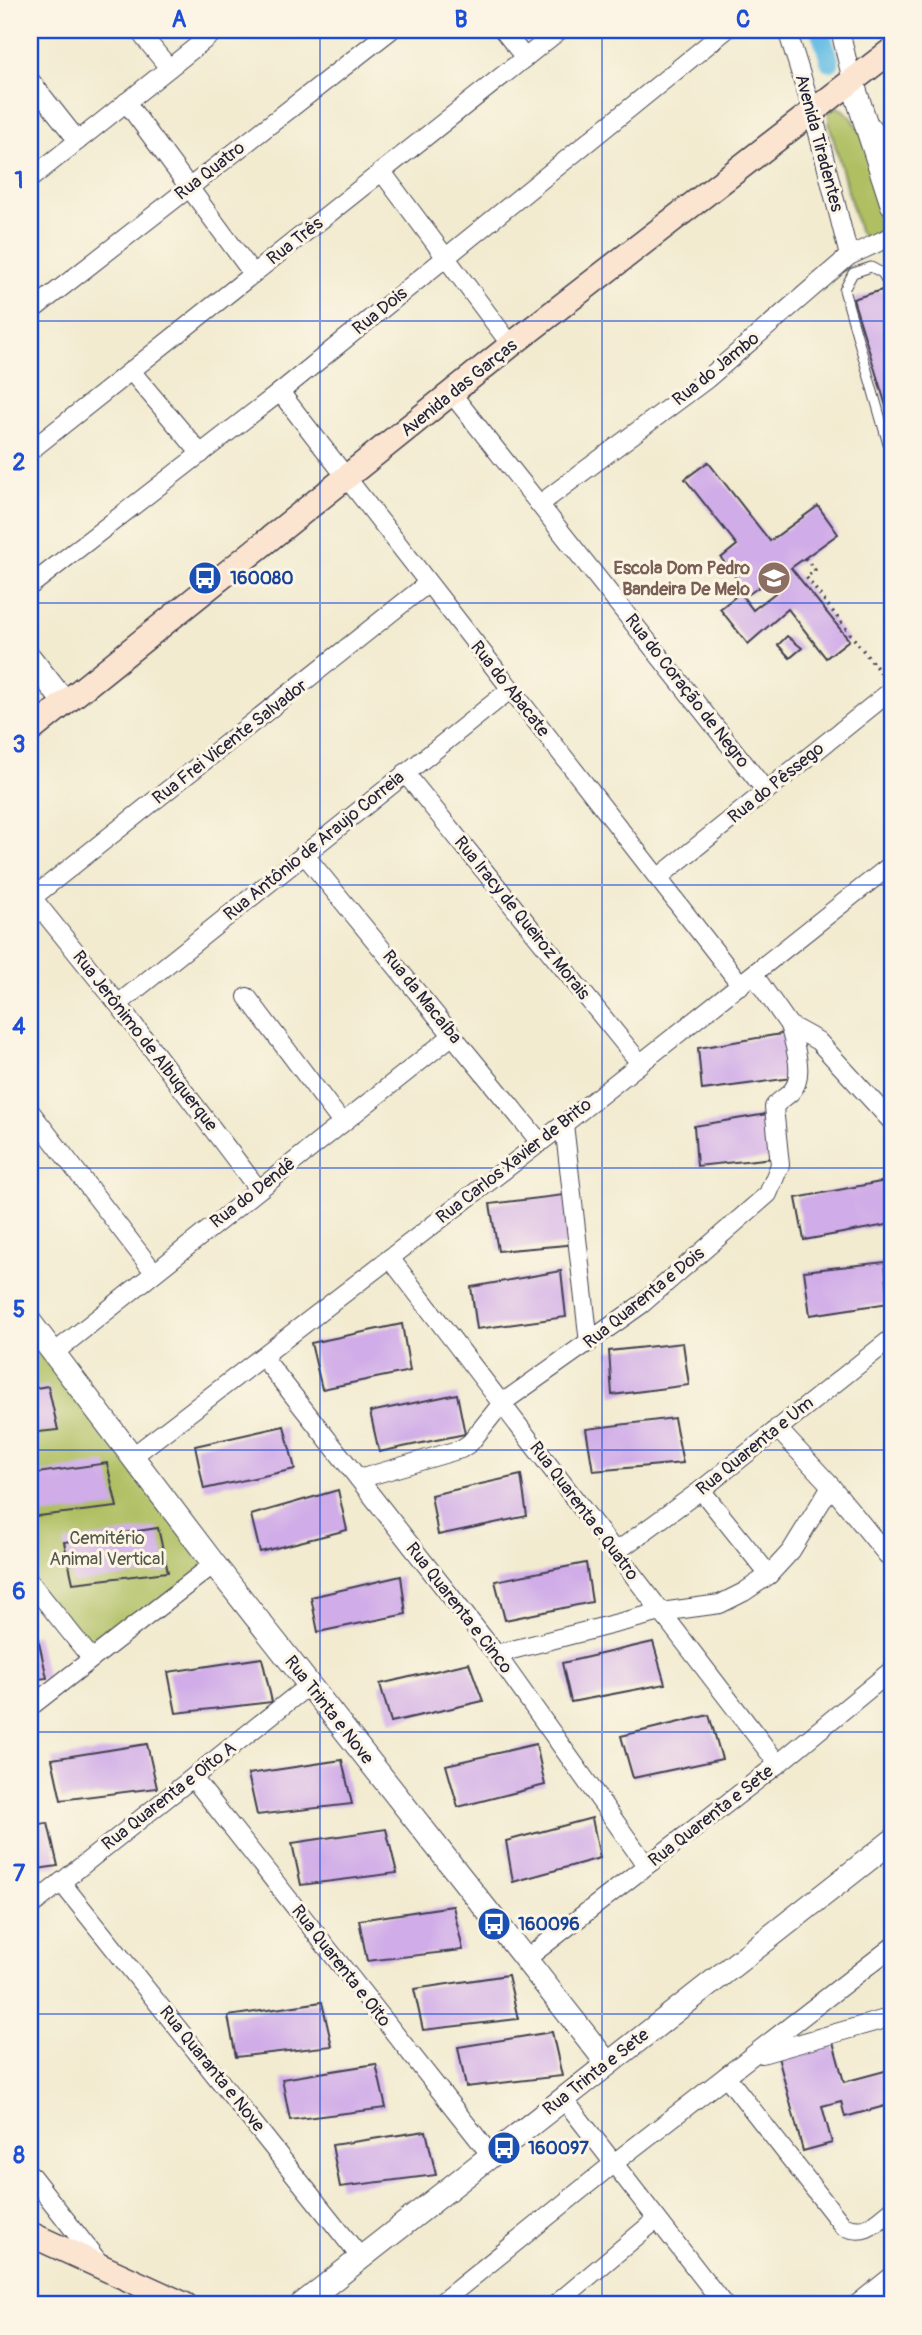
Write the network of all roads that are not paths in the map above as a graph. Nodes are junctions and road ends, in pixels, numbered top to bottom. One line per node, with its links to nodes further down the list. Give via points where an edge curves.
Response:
1 (138, 30): 11 (street)
2 (217, 30): 11 (street)
3 (391, 30): 21 (street, Rua Quatro)
4 (503, 30): 10 (street)
5 (560, 30): 10 (street, Rua Três)
6 (726, 30): 25 (street, Rua Dois)
7 (788, 30): 15 (street, Avenida Tiradentes)
8 (841, 30): 13 (street)
9 (892, 50): 13 (main road, Avenida das Garças)
10 (525, 58): 19 (street, Rua Três)
11 (169, 68): 14 (street)
12 (30, 79): 17 (street)
13 (852, 80): 15 (main road, Avenida das Garças); 16 (street)
14 (125, 102): 17 (street); 21 (street)
15 (813, 113): 24 (street, Avenida Tiradentes); 29 (main road, Avenida das Garças)
16 (864, 118): 18 (street); 22 (street)
17 (78, 141): 20 (street)
18 (892, 151)
19 (382, 172): 25 (street); 26 (street, Rua Três)
20 (30, 179)
21 (189, 188): 26 (street); 28 (street, Rua Quatro)
22 (892, 204)
23 (892, 236): 24 (street, Rua do Jambo)
24 (849, 256): 37 (street, Rua do Jambo, via 707,379)
25 (444, 258): 29 (street); 31 (street, Rua Dois)
26 (253, 274): 30 (street, Rua Três)
27 (892, 290): 35 (lane, via 882,273 865,267 848,279 844,290)
28 (30, 312)
29 (512, 345): 32 (main road, Avenida das Garças)
30 (131, 371): 33 (street, Rua Três); 34 (street)
31 (280, 392): 34 (street, Rua Dois); 36 (street, Rua do Abacate)
32 (452, 394): 36 (main road, Avenida das Garças); 37 (street, Rua do Coração de Negro)
33 (30, 451)
34 (201, 454): 39 (street, Rua Dois)
35 (892, 458)
36 (346, 479): 38 (street, Rua do Abacate); 43 (main road, Avenida das Garças)
37 (540, 503): 46 (street, Rua do Coração de Negro)
38 (427, 584): 42 (street, Rua do Abacate); 50 (street, Rua Frei Vicente Salvador)
39 (30, 586)
40 (30, 658): 43 (street)
41 (888, 684): 46 (street, Rua do Pêssego)
42 (511, 689): 45 (street, Rua Antônio de Araujo Correia); 49 (street, Rua do Abacate)
43 (65, 703): 44 (main road, Avenida das Garças)
44 (30, 731)
45 (405, 773): 47 (street, Rua Antônio de Araujo Correia); 56 (street, Rua Iracy de Queiroz Morais)
46 (766, 791): 49 (street, Rua do Pêssego)
47 (304, 854): 53 (street, Rua Antônio de Araujo Correia); 55 (street, Rua da Macaíba)
48 (892, 864): 51 (street, Rua Carlos Xavier de Brito)
49 (659, 877): 51 (street, Rua do Abacate)
50 (31, 897): 53 (street, Rua Jerônimo de Albuquerque)
51 (747, 980): 54 (street, Rua do Abacate); 56 (street, Rua Carlos Xavier de Brito)
52 (247, 997): 59 (street)
53 (118, 1004): 62 (street, Rua Jerônimo de Albuquerque)
54 (789, 1025): 58 (street, via 818,1041); 66 (street, Rua Quarenta e Dois, via 797,1054 797,1082 774,1107 780,1165 768,1194 642,1304)
55 (453, 1035): 59 (street, Rua do Dendê); 61 (street, Rua da Macaíba)
56 (640, 1063): 60 (street, Rua Carlos Xavier de Brito)
57 (30, 1111): 64 (street)
58 (892, 1122)
59 (342, 1123): 62 (street, Rua do Dendê)
60 (564, 1124): 61 (street, Rua Carlos Xavier de Brito); 66 (street)
61 (539, 1141): 63 (street, Rua Carlos Xavier de Brito)
62 (258, 1189): 64 (street, Rua do Dendê)
63 (390, 1258): 69 (street, Rua Carlos Xavier de Brito); 70 (street, Rua Quarenta e Quatro)
64 (154, 1272): 68 (street, Rua do Dendê)
65 (30, 1322): 68 (street, Rua Trinta e Nove)
66 (589, 1343): 70 (street, Rua Quarenta e Dois)
67 (889, 1346): 71 (street, Rua Quarenta e Um)
68 (54, 1353): 72 (street, Rua Trinta e Nove)
69 (263, 1357): 72 (street, Rua Carlos Xavier de Brito); 73 (street, Rua Quarenta e Cinco)
70 (502, 1403): 73 (street, Rua Quarenta e Dois, via 461,1449); 76 (street, Rua Quarenta e Quatro)
71 (777, 1427): 74 (street); 75 (street, Rua Quarenta e Um)
72 (134, 1455): 78 (street, Rua Trinta e Nove)
73 (359, 1479): 82 (street, Rua Quarenta e Cinco)
74 (831, 1486): 77 (street); 79 (street, via 791,1551)
75 (701, 1490): 76 (street, Rua Quarenta e Um); 79 (street)
76 (616, 1552): 81 (street, Rua Quarenta e Quatro)
77 (892, 1561)
78 (214, 1564): 83 (street); 85 (street, Rua Trinta e Nove)
79 (769, 1575): 81 (street, via 720,1604)
80 (30, 1582): 83 (street)
81 (662, 1612): 82 (street); 87 (street, Rua Quarenta e Quatro)
82 (496, 1654): 90 (street, Rua Quarenta e Cinco)
83 (91, 1658): 86 (street)
84 (892, 1670): 87 (street, Rua Quarenta e Sete)
85 (309, 1685): 88 (street, Rua Quarenta e Oito A); 94 (street, Rua Trinta e Nove)
86 (30, 1707)
87 (778, 1764): 90 (street, Rua Quarenta e Sete)
88 (192, 1778): 91 (street, Rua Quarenta e Oito A); 100 (street, Rua Quarenta e Oito)
89 (892, 1841): 97 (street, Rua Trinta e Sete)
90 (646, 1865): 94 (street, Rua Quarenta e Sete)
91 (61, 1882): 92 (street, Rua Quarenta e Oito A); 106 (street, Rua Quaranta e Nove)
92 (30, 1907)
93 (892, 1948): 96 (street)
94 (526, 1959): 97 (street, Rua Trinta e Nove)
95 (892, 2017): 96 (street)
96 (752, 2056): 98 (street)
97 (608, 2064): 99 (street, Rua Trinta e Sete)
98 (726, 2076): 101 (street); 103 (street, via 843,2226 868,2230)
99 (563, 2098): 100 (street, Rua Trinta e Sete); 101 (street)
100 (489, 2154): 106 (street, Rua Trinta e Sete)
101 (614, 2163): 104 (street); 112 (street)
102 (30, 2174): 107 (street)
103 (892, 2210)
104 (657, 2219): 109 (street); 113 (street)
105 (30, 2235): 107 (main road)
106 (361, 2258): 111 (street, Rua Trinta e Sete)
107 (105, 2270): 110 (main road)
108 (892, 2276): 114 (street)
109 (714, 2302)
110 (185, 2305)
111 (301, 2305)
112 (438, 2305)
113 (555, 2305)
114 (856, 2305)

